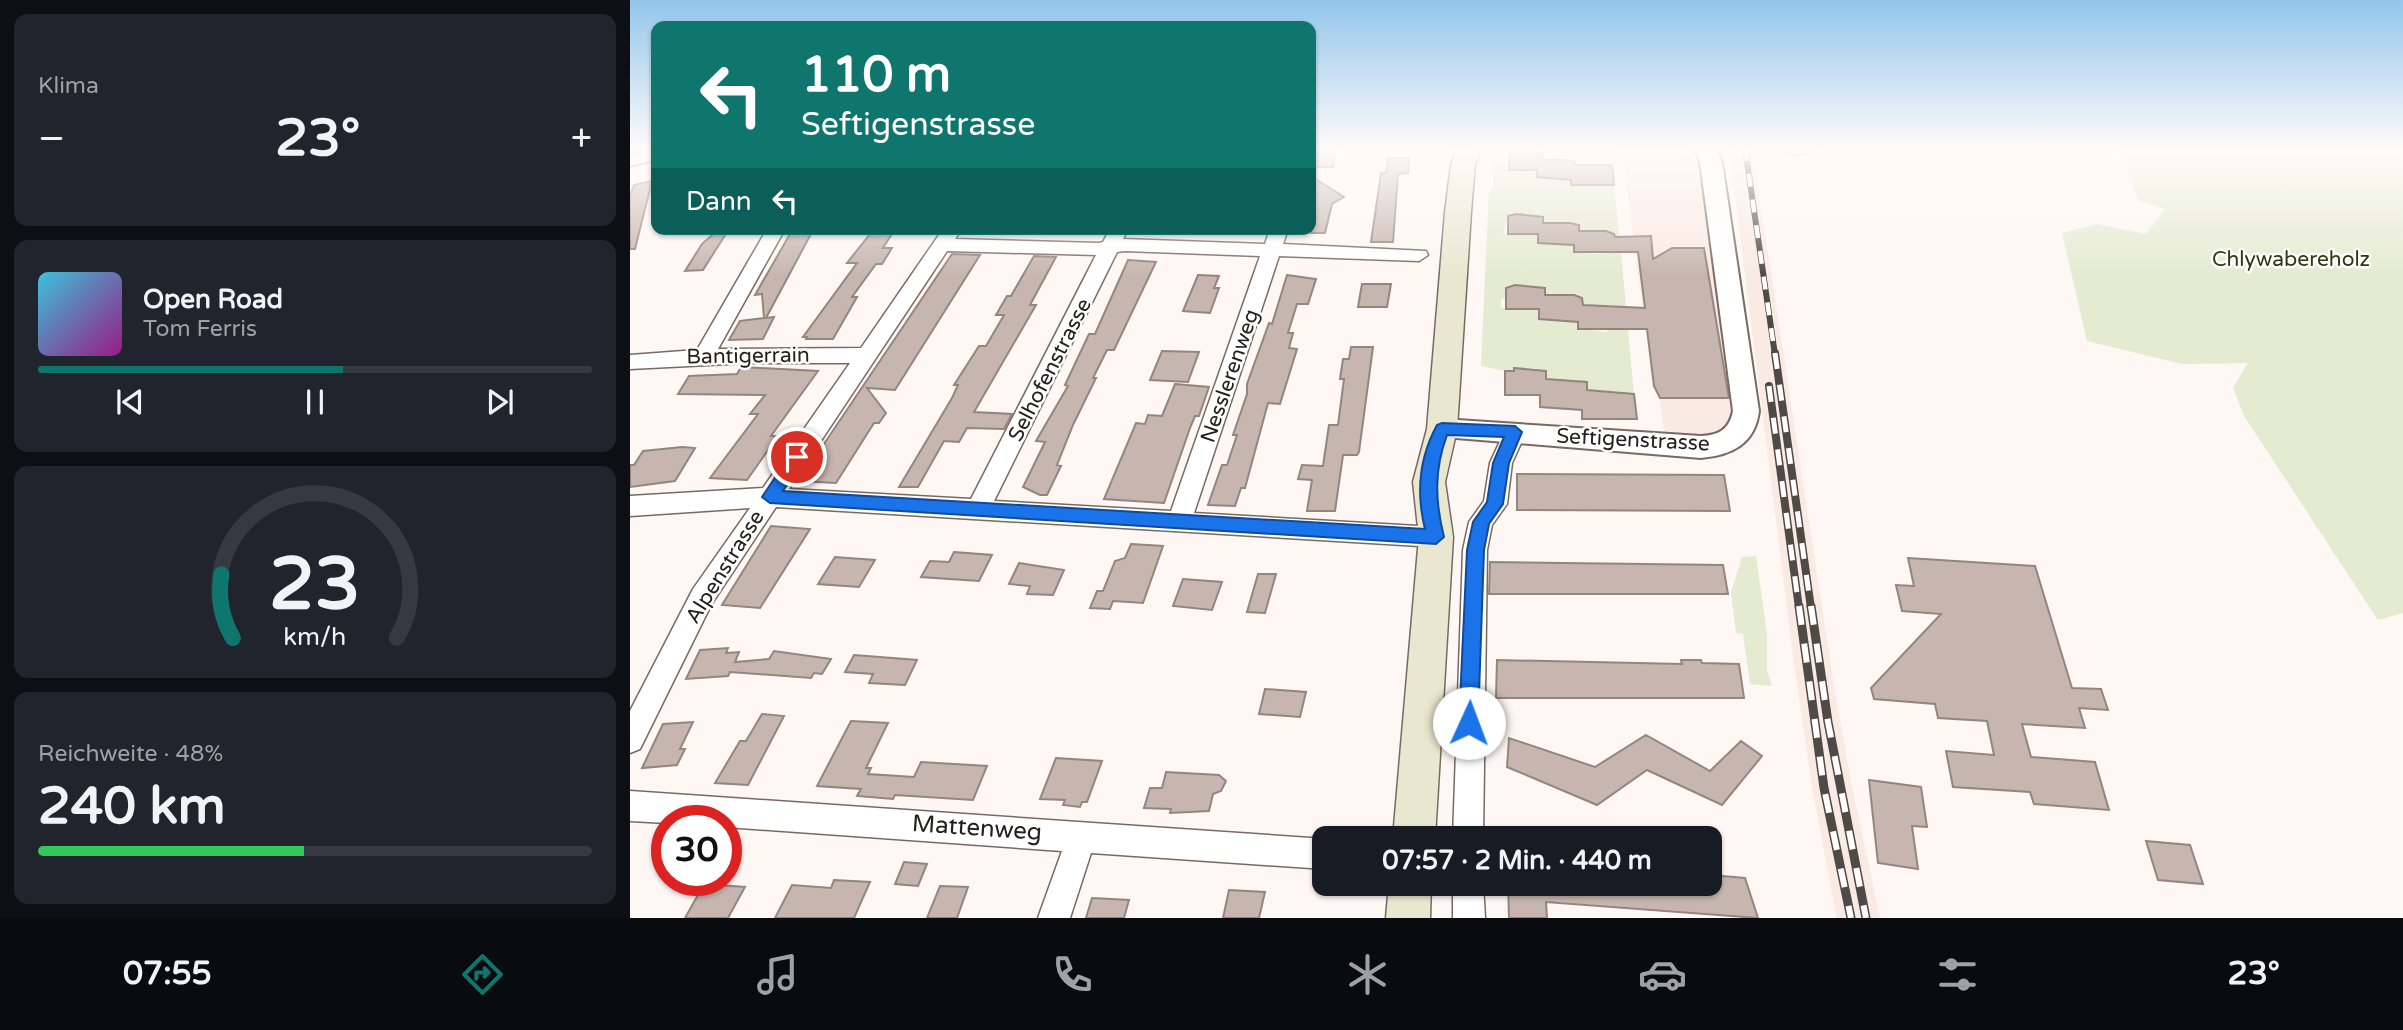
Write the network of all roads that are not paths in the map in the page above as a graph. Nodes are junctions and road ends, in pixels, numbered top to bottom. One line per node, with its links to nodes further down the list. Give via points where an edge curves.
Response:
1 (1461, 191): 11 (main road)
2 (1716, 191): 12 (street, Seftigenstrasse, via 1746,411 1743,428 1727,443 1712,447)
3 (773, 235): 8 (street)
4 (948, 237): 5 (street, via 1099,249); 9 (street, Alpenstrasse)
5 (1116, 238): 6 (street); 15 (street, Selhofenstrasse)
6 (1277, 239): 7 (street); 16 (street, Nesslerenweg)
7 (1419, 255)
8 (704, 355): 9 (street, Bantigerrain); 10 (street, Bantigerrain)
9 (866, 356): 13 (street, Alpenstrasse)
10 (630, 362)
11 (1442, 429): 12 (street, Seftigenstrasse); 17 (main road, via 1452,455 1450,504)
12 (1515, 432): 21 (street, via 1501,463 1495,504 1481,522 1475,550)
13 (770, 497): 14 (street); 15 (street); 18 (street, Alpenstrasse, via 702,597)
14 (630, 506)
15 (978, 509): 16 (street)
16 (1179, 522): 17 (street)
17 (1436, 537): 20 (main road)
18 (630, 740)
19 (630, 806): 22 (street, Mattenweg)
20 (1414, 826)
21 (1468, 826)
22 (1082, 835): 23 (street, Mattenweg); 26 (street)
23 (1312, 853)
24 (1409, 896): 27 (main road)
25 (1468, 896): 28 (street)
26 (1054, 918)
27 (1408, 918)
28 (1469, 918)

